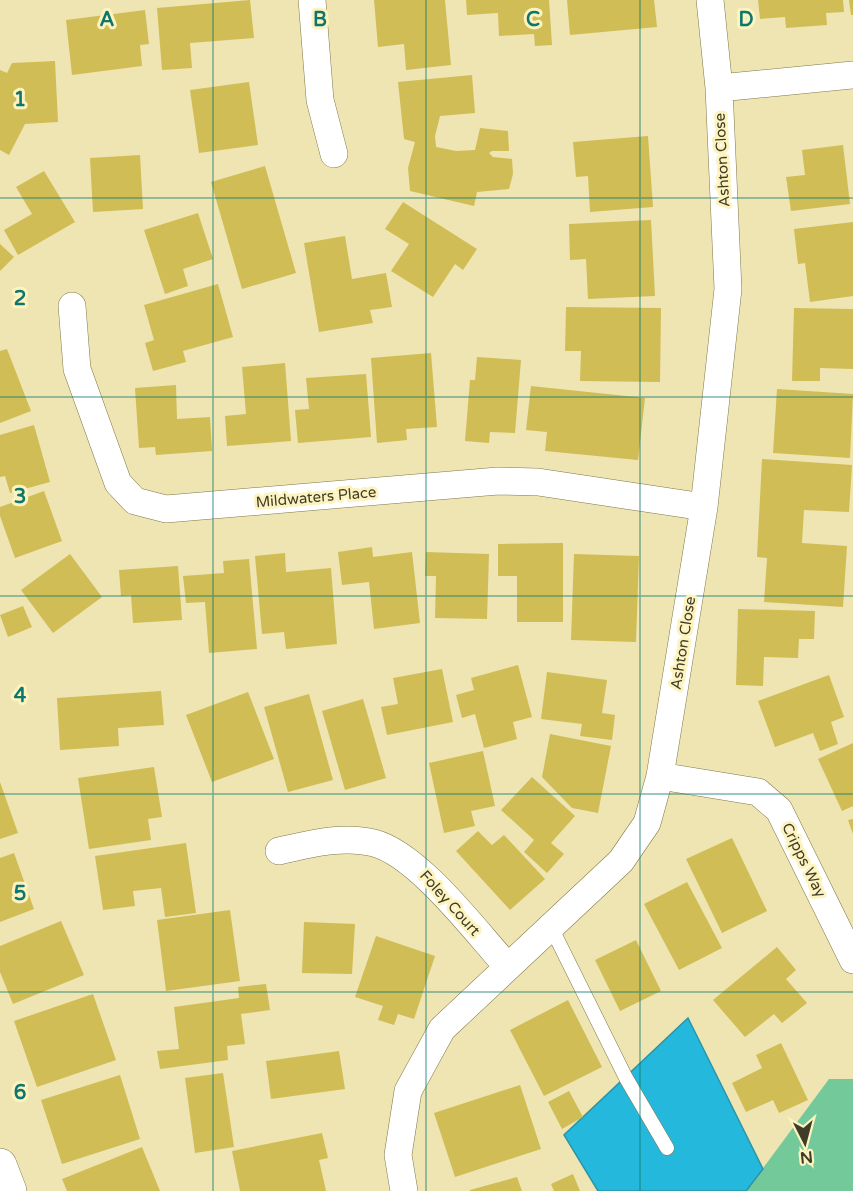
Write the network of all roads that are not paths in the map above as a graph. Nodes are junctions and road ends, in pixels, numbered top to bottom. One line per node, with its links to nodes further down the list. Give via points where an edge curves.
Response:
1 (312, 0): 5 (street, via 320,100)
2 (710, 0): 4 (street, Ashton Close)
3 (853, 75): 4 (street)
4 (719, 88): 7 (street, Ashton Close, via 728,289)
5 (334, 154)
6 (72, 306): 7 (street, Mildwaters Place, via 77,369 118,483 135,501 166,509 486,482 528,482)
7 (704, 507): 8 (street, Ashton Close)
8 (660, 776): 10 (street, Ashton Close, via 646,823 621,861); 11 (street, Cripps Way, via 758,792 779,810)
9 (279, 851): 12 (street, Foley Court, via 330,840 375,843 415,865)
10 (551, 927): 12 (street, Ashton Close); 13 (lane, via 626,1078)
11 (853, 960)
12 (508, 967): 16 (street, Ashton Close, via 442,1029 408,1091 398,1155)
13 (667, 1148)
14 (0, 1165): 15 (street)
15 (10, 1191)
16 (404, 1191)

